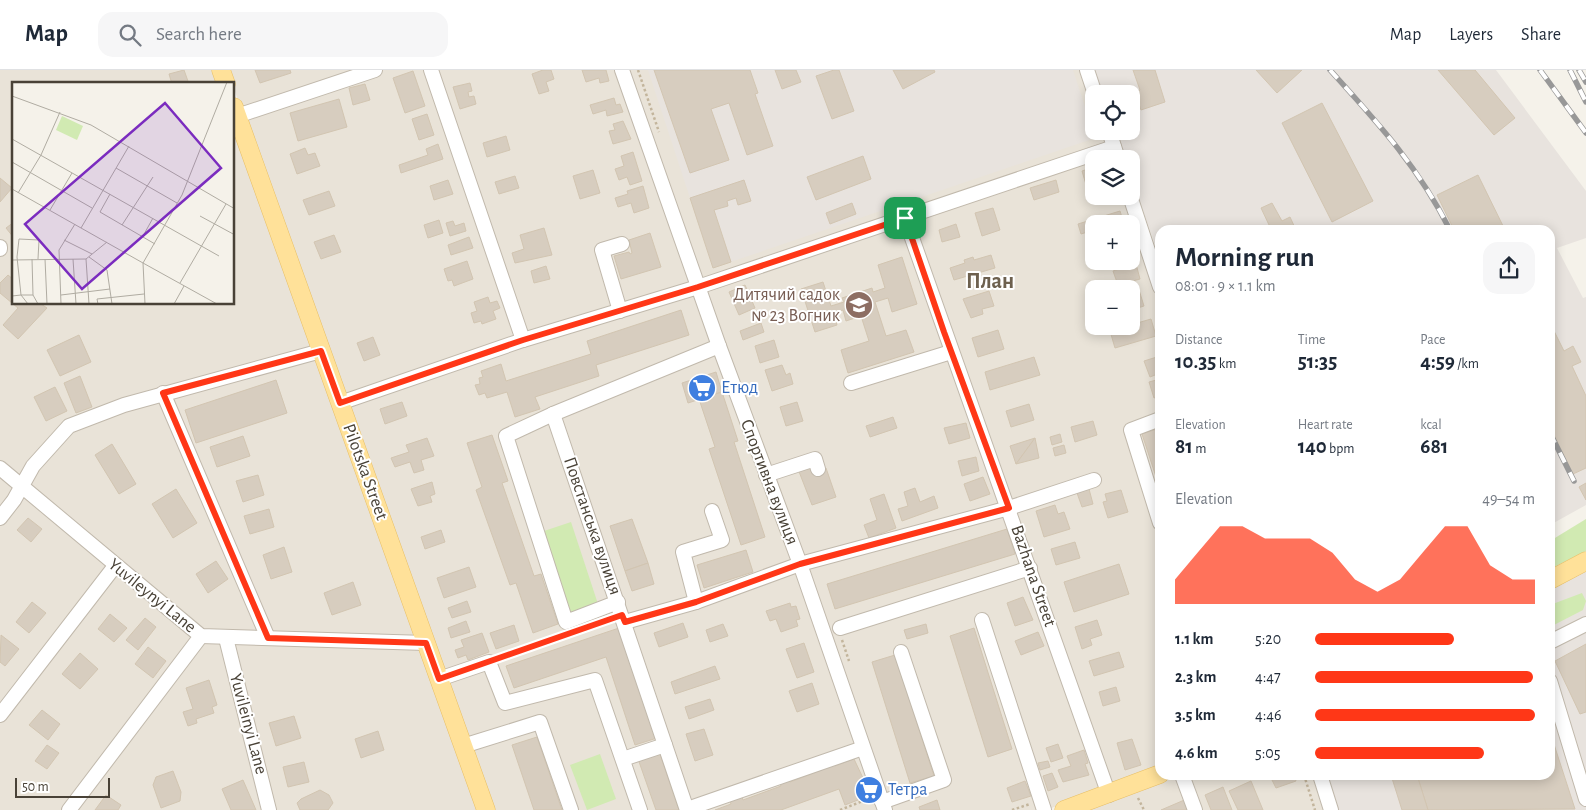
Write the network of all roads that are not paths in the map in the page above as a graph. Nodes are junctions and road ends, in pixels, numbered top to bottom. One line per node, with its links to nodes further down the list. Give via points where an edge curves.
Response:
1 (221, 70): 6 (main road)
2 (375, 70): 8 (street)
3 (431, 70): 16 (street)
4 (622, 70): 14 (street, Спортивна вулиця)
5 (1087, 70): 7 (street)
6 (225, 82)
7 (1093, 85)
8 (235, 111): 18 (main road, Pilotska Street)
9 (1085, 163): 11 (street)
10 (1133, 205): 13 (street)
11 (905, 218): 14 (street); 19 (street, Bazhana Street)
12 (622, 244): 15 (street, via 602,250)
13 (1155, 272)
14 (698, 287): 15 (street); 17 (street, Спортивна вулиця)
15 (620, 310): 16 (street)
16 (523, 340): 22 (street)
17 (720, 346): 23 (street); 27 (street, Спортивна вулиця)
18 (321, 351): 21 (street); 22 (main road, Pilotska Street)
19 (951, 352): 20 (street); 31 (street, Bazhana Street)
20 (851, 383)
21 (163, 393): 29 (street, via 69,426 32,466); 47 (street)
22 (340, 403): 49 (main road, Pilotska Street)
23 (553, 414): 39 (street, Повстанська вулиця); 39 (street, via 506,436 566,622)
24 (1155, 421): 30 (street, via 1132,430)
25 (0, 468): 29 (street, Yuvileynyi Lane)
26 (818, 469): 27 (street, via 815,460)
27 (766, 475): 35 (street, Спортивна вулиця)
28 (1094, 480): 31 (street)
29 (21, 486): 33 (street); 36 (street, Yuvileynyi Lane)
30 (1155, 506)
31 (1009, 508): 35 (street); 37 (street, Bazhana Street)
32 (712, 511): 40 (street, via 722,540 683,552)
33 (0, 518)
34 (1586, 561): 38 (main road)
35 (800, 564): 40 (street); 56 (street, Спортивна вулиця)
36 (115, 566): 45 (street, Yuvileynyi Lane); 53 (street)
37 (1030, 568): 44 (street); 61 (street, Bazhana Street)
38 (1555, 577)
39 (618, 602): 42 (street, Повстанська вулиця)
40 (696, 602): 42 (street)
41 (982, 620): 70 (street)
42 (625, 622): 54 (street, Повстанська вулиця)
43 (1586, 624): 48 (street)
44 (840, 628)
45 (201, 636): 46 (street, Yuvileynyi Lane); 65 (street)
46 (226, 638): 47 (street, Yuvileynyi Lane); 66 (street, Yuvileinyi Lane)
47 (268, 638): 49 (street, Yuvileynyi Lane)
48 (1555, 640)
49 (426, 643): 51 (main road, Pilotska Street)
50 (901, 652): 63 (street, via 944,780)
51 (439, 679): 55 (main road, Pilotska Street); 57 (street, via 489,662 505,703 595,680)
52 (1555, 697): 62 (street)
53 (0, 715)
54 (666, 745): 57 (street); 64 (street, Повстанська вулиця)
55 (463, 746): 67 (main road, Pilotska Street); 68 (street, via 540,722)
56 (863, 748): 63 (street, Спортивна вулиця); 64 (street)
57 (623, 759): 69 (street)
58 (1155, 776): 61 (main road)
59 (1184, 780): 72 (street)
60 (1322, 780): 73 (street)
61 (1109, 795): 71 (main road)
62 (1586, 799)
63 (881, 803)
64 (687, 809)
65 (69, 810)
66 (269, 810)
67 (486, 810)
68 (571, 810)
69 (640, 810)
70 (1044, 810)
71 (1064, 810)
72 (1195, 810)
73 (1331, 810)

